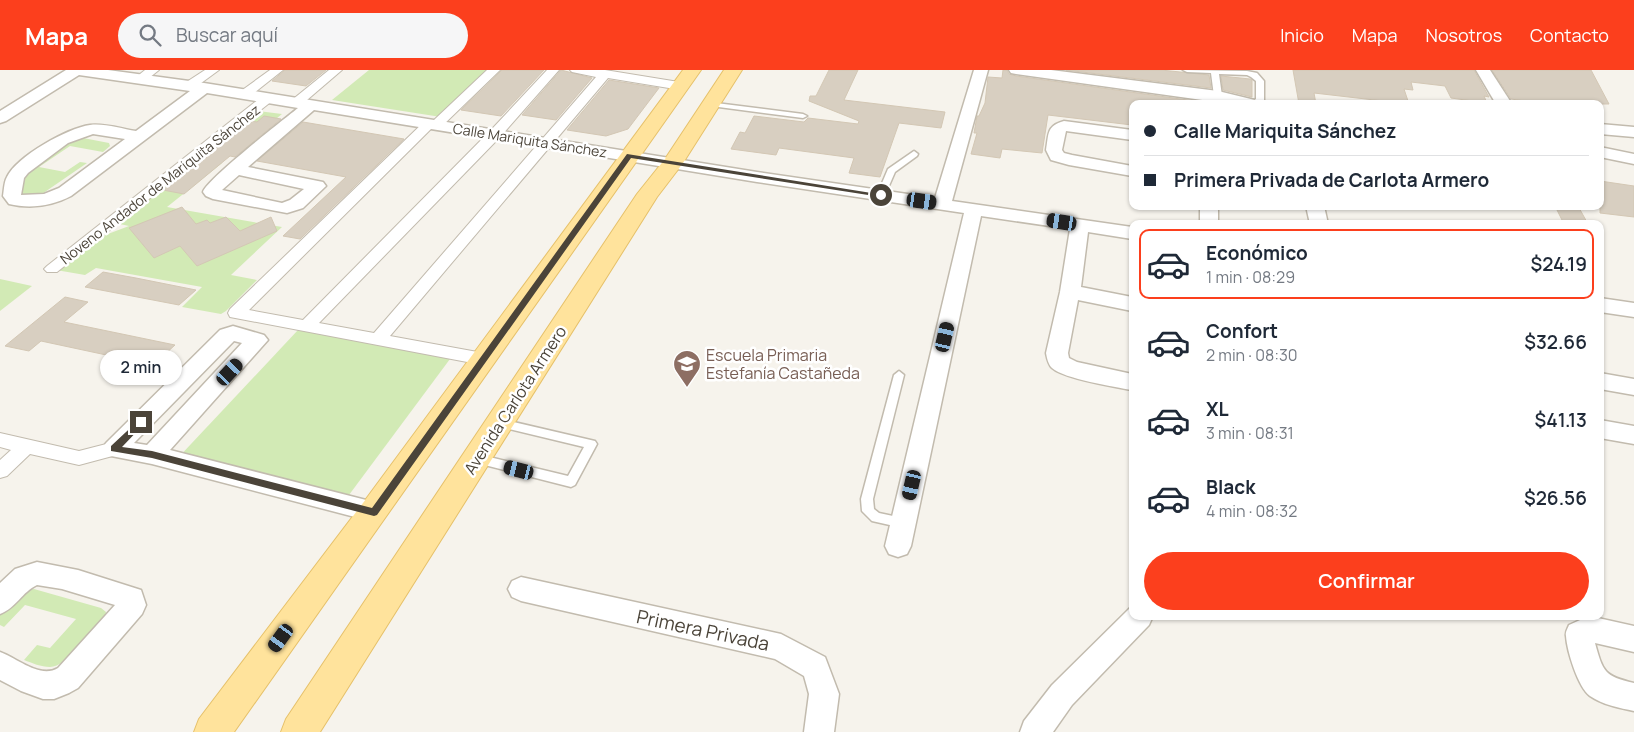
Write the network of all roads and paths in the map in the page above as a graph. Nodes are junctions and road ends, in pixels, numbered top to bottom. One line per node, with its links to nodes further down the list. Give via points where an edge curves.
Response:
1 (76, 70): 14 (street, Calle Mariquita Sánchez); 27 (street)
2 (214, 70): 17 (street)
3 (277, 70): 18 (street)
4 (336, 70): 24 (street)
5 (494, 70): 28 (street)
6 (553, 70): 31 (street)
7 (576, 70): 15 (street)
8 (734, 70): 25 (main road, Avenida Carlota Armero)
9 (981, 70): 43 (street)
10 (1016, 70): 19 (street)
11 (1187, 70): 13 (lane)
12 (1483, 70): 23 (street)
13 (1215, 71): 19 (lane); 22 (lane, via 1254,75 1260,80)
14 (146, 74): 17 (street, Calle Mariquita Sánchez)
15 (605, 74): 16 (street); 34 (street)
16 (686, 78): 37 (main road)
17 (196, 87): 18 (street, Calle Mariquita Sánchez); 33 (street)
18 (245, 94): 20 (street, Calle Mariquita Sánchez)
19 (1218, 96): 21 (street)
20 (268, 98): 24 (street, Calle Mariquita Sánchez); 47 (street, Noveno Andador de Mariquita Sánchez)
21 (1236, 100)
22 (1260, 100)
23 (1502, 100)
24 (304, 104): 28 (street, Calle Mariquita Sánchez); 40 (street)
25 (710, 104): 26 (lane); 39 (main road, Avenida Carlota Armero)
26 (803, 116)
27 (0, 118)
28 (433, 124): 31 (street, Calle Mariquita Sánchez); 52 (street, via 236,313)
29 (1604, 130): 30 (street)
30 (1630, 133)
31 (496, 134): 34 (street, Calle Mariquita Sánchez); 52 (street)
32 (1129, 135): 41 (street, via 1064,126 1058,128 1054,150 1057,156 1069,160)
33 (138, 136): 33 (street, via 52,199 38,202 15,200 12,196 15,178 22,169 62,139 92,130)
34 (546, 142): 37 (street, Calle Mariquita Sánchez); 53 (street)
35 (1604, 153): 38 (street)
36 (914, 154): 42 (lane, via 891,171)
37 (629, 156): 39 (street, Calle Mariquita Sánchez); 54 (main road)
38 (1634, 159)
39 (673, 163): 42 (street, Calle Mariquita Sánchez); 59 (main road, Avenida Carlota Armero, via 648,194)
40 (234, 169): 40 (street, via 212,192 290,208 317,186)
41 (1129, 170)
42 (881, 195): 43 (street, Calle Mariquita Sánchez)
43 (942, 204): 44 (street, Calle Mariquita Sánchez)
44 (974, 208): 45 (street, Calle Mariquita Sánchez); 69 (street)
45 (1080, 224): 46 (street, Calle Mariquita Sánchez); 48 (street)
46 (1129, 232)
47 (52, 269)
48 (1070, 292): 49 (street); 56 (street, via 1056,353 1059,362 1071,369)
49 (1129, 303)
50 (1604, 306): 51 (street)
51 (1634, 310)
52 (307, 326): 53 (street)
53 (377, 340): 54 (street)
54 (483, 359): 68 (main road)
55 (899, 375): 69 (lane, via 867,499 868,511 876,517)
56 (1129, 381)
57 (1604, 382): 58 (street)
58 (1634, 387)
59 (501, 423): 66 (main road, Avenida Carlota Armero); 66 (lane, via 591,444 570,482)
60 (1604, 429): 61 (street)
61 (1634, 435)
62 (0, 440): 63 (street)
63 (27, 446): 64 (street, via 79,458); 67 (street)
64 (114, 449): 65 (street); 65 (street, via 227,335 232,333 257,340)
65 (152, 455): 68 (street)
66 (477, 459): 78 (main road, Avenida Carlota Armero)
67 (0, 472)
68 (374, 512): 77 (main road)
69 (903, 523): 70 (street)
70 (898, 546)
71 (521, 589): 79 (street, Primera Privada, via 781,647 815,667 824,694)
72 (0, 602): 75 (street, via 21,580 31,574 46,573 131,598 132,604 68,678 58,684 49,686)
73 (1136, 620): 80 (street, via 1062,695)
74 (1634, 639): 76 (street, via 1589,629 1579,634 1586,660 1597,682 1617,693)
75 (0, 665)
76 (1634, 697)
77 (212, 732)
78 (299, 732)
79 (819, 732)
80 (1036, 732)

